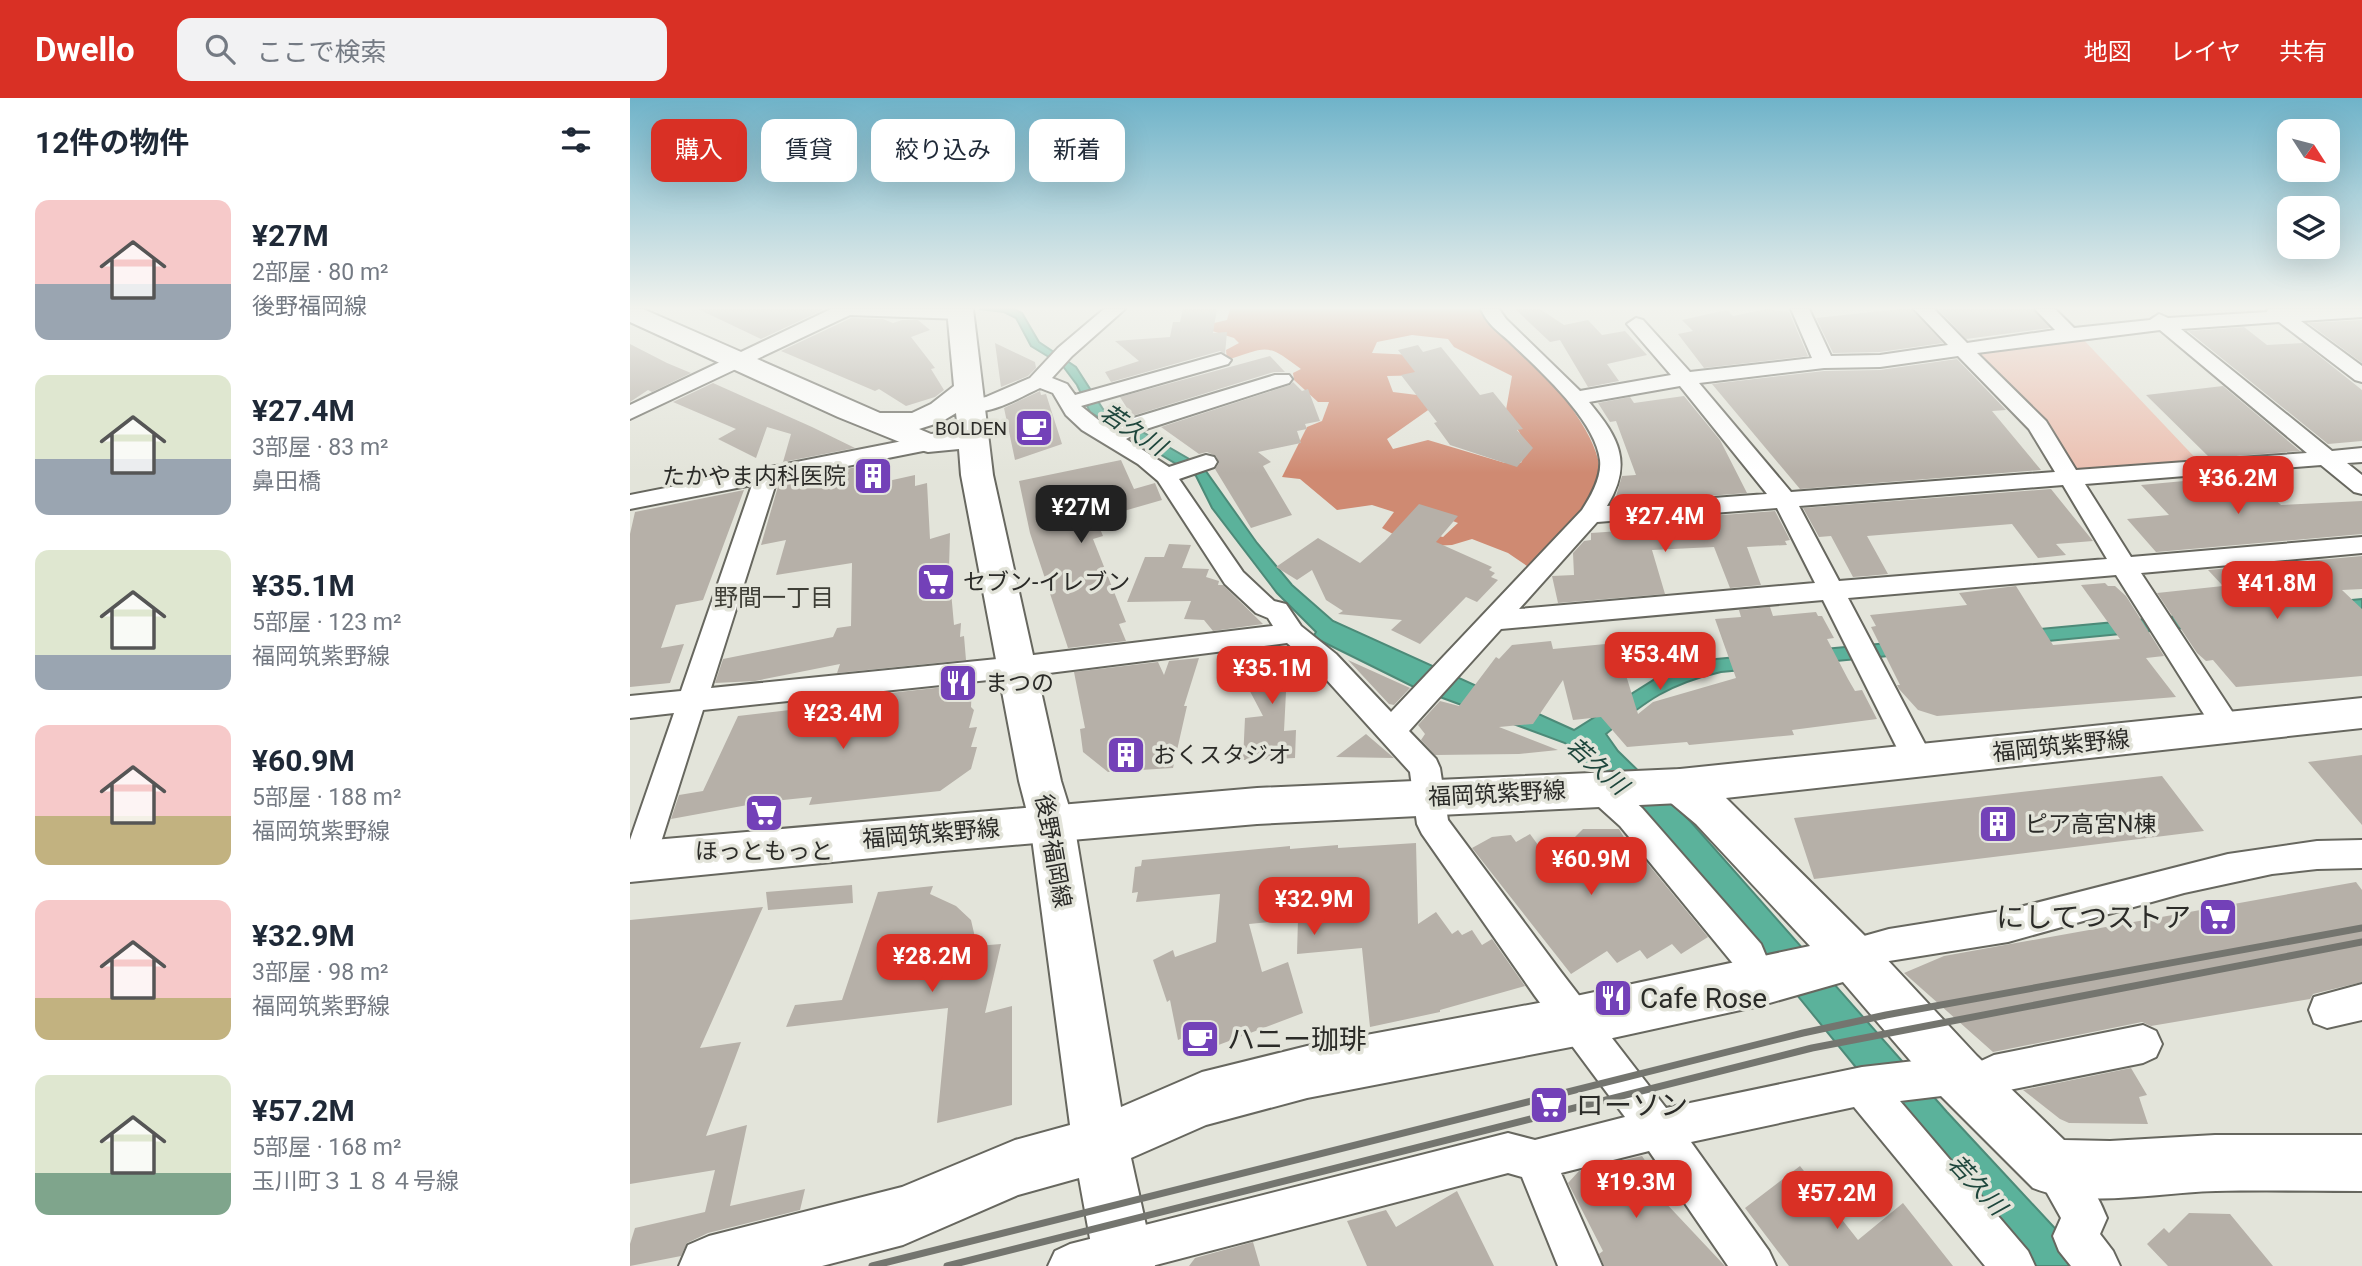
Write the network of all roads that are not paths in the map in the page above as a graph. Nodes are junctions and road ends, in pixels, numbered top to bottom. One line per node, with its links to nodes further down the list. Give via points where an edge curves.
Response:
1 (734, 364): 20 (street)
2 (740, 364): 19 (main road)
3 (966, 364): 18 (main road, 後野福岡線)
4 (1055, 364): 12 (street)
5 (1209, 364): 17 (street)
6 (1543, 364): 16 (street)
7 (1671, 364): 15 (street)
8 (1812, 364): 15 (street)
9 (1977, 364): 28 (street, via 2038,426)
10 (2214, 364): 24 (street)
11 (2345, 364): 13 (street)
12 (1051, 367): 17 (street, via 1052,382); 18 (street)
13 (2362, 376)
14 (1282, 379): 21 (street, via 1135,425)
15 (1685, 379): 16 (street); 30 (street)
16 (1576, 398): 32 (street, via 1608,447 1611,461 1601,498)
17 (1073, 402): 21 (street, via 1077,416)
18 (971, 410): 19 (main road, via 939,412 912,422 891,422); 22 (main road); 38 (main road, 後野福岡線, via 977,475)
19 (848, 411): 22 (main road)
20 (630, 413)
21 (1111, 439): 26 (street)
22 (928, 443): 27 (street)
23 (2362, 455): 24 (street)
24 (2328, 458): 28 (street); 29 (street)
25 (1206, 462): 26 (street)
26 (1171, 474): 37 (street, via 1234,578 1265,607 1277,611)
27 (766, 475): 31 (street); 39 (street)
28 (2071, 479): 30 (street); 34 (street)
29 (2362, 487)
30 (1784, 499): 32 (street); 35 (street)
31 (630, 502)
32 (1590, 514): 36 (street)
33 (2362, 545): 34 (street)
34 (2124, 565): 35 (street); 42 (street)
35 (1830, 590): 36 (street); 44 (street)
36 (1494, 620): 43 (street)
37 (1292, 633): 38 (street); 43 (street, via 1326,661)
38 (1017, 667): 39 (street); 47 (main road, 後野福岡線)
39 (694, 700): 40 (street); 49 (street)
40 (630, 707)
41 (2362, 713): 42 (main road, 福岡筑紫野線)
42 (2227, 727): 44 (main road, 福岡筑紫野線)
43 (1391, 731): 46 (street, via 1425,768)
44 (1919, 761): 45 (main road, 福岡筑紫野線)
45 (1632, 788): 46 (main road, 福岡筑紫野線); 50 (main road, via 1711,811); 51 (street, via 1631,817)
46 (1431, 797): 47 (main road, 福岡筑紫野線); 52 (street, via 1433,824)
47 (1052, 823): 49 (main road, 福岡筑紫野線); 57 (main road, 後野福岡線)
48 (2362, 854): 50 (street, via 2305,856 2215,872 2006,927 1875,947)
49 (635, 862)
50 (1839, 960): 51 (main road); 54 (main road)
51 (1766, 981): 52 (main road)
52 (1576, 1021): 56 (street); 57 (main road, via 1307,1072 1202,1099)
53 (2143, 1044): 54 (street)
54 (1960, 1076): 55 (street); 60 (main road)
55 (1862, 1086): 56 (street); 67 (street)
56 (1658, 1129): 58 (street); 66 (street)
57 (1100, 1144): 61 (main road, 後野福岡線); 63 (main road, via 1015,1168 903,1216)
58 (1522, 1156): 61 (street); 65 (street)
59 (2362, 1163): 60 (main road)
60 (2053, 1168): 62 (street, via 2086,1218 2074,1236)
61 (1123, 1258): 64 (street)
62 (2087, 1262)
63 (709, 1266)
64 (1070, 1266)
65 (1580, 1266)
66 (1754, 1266)
67 (2013, 1266)

